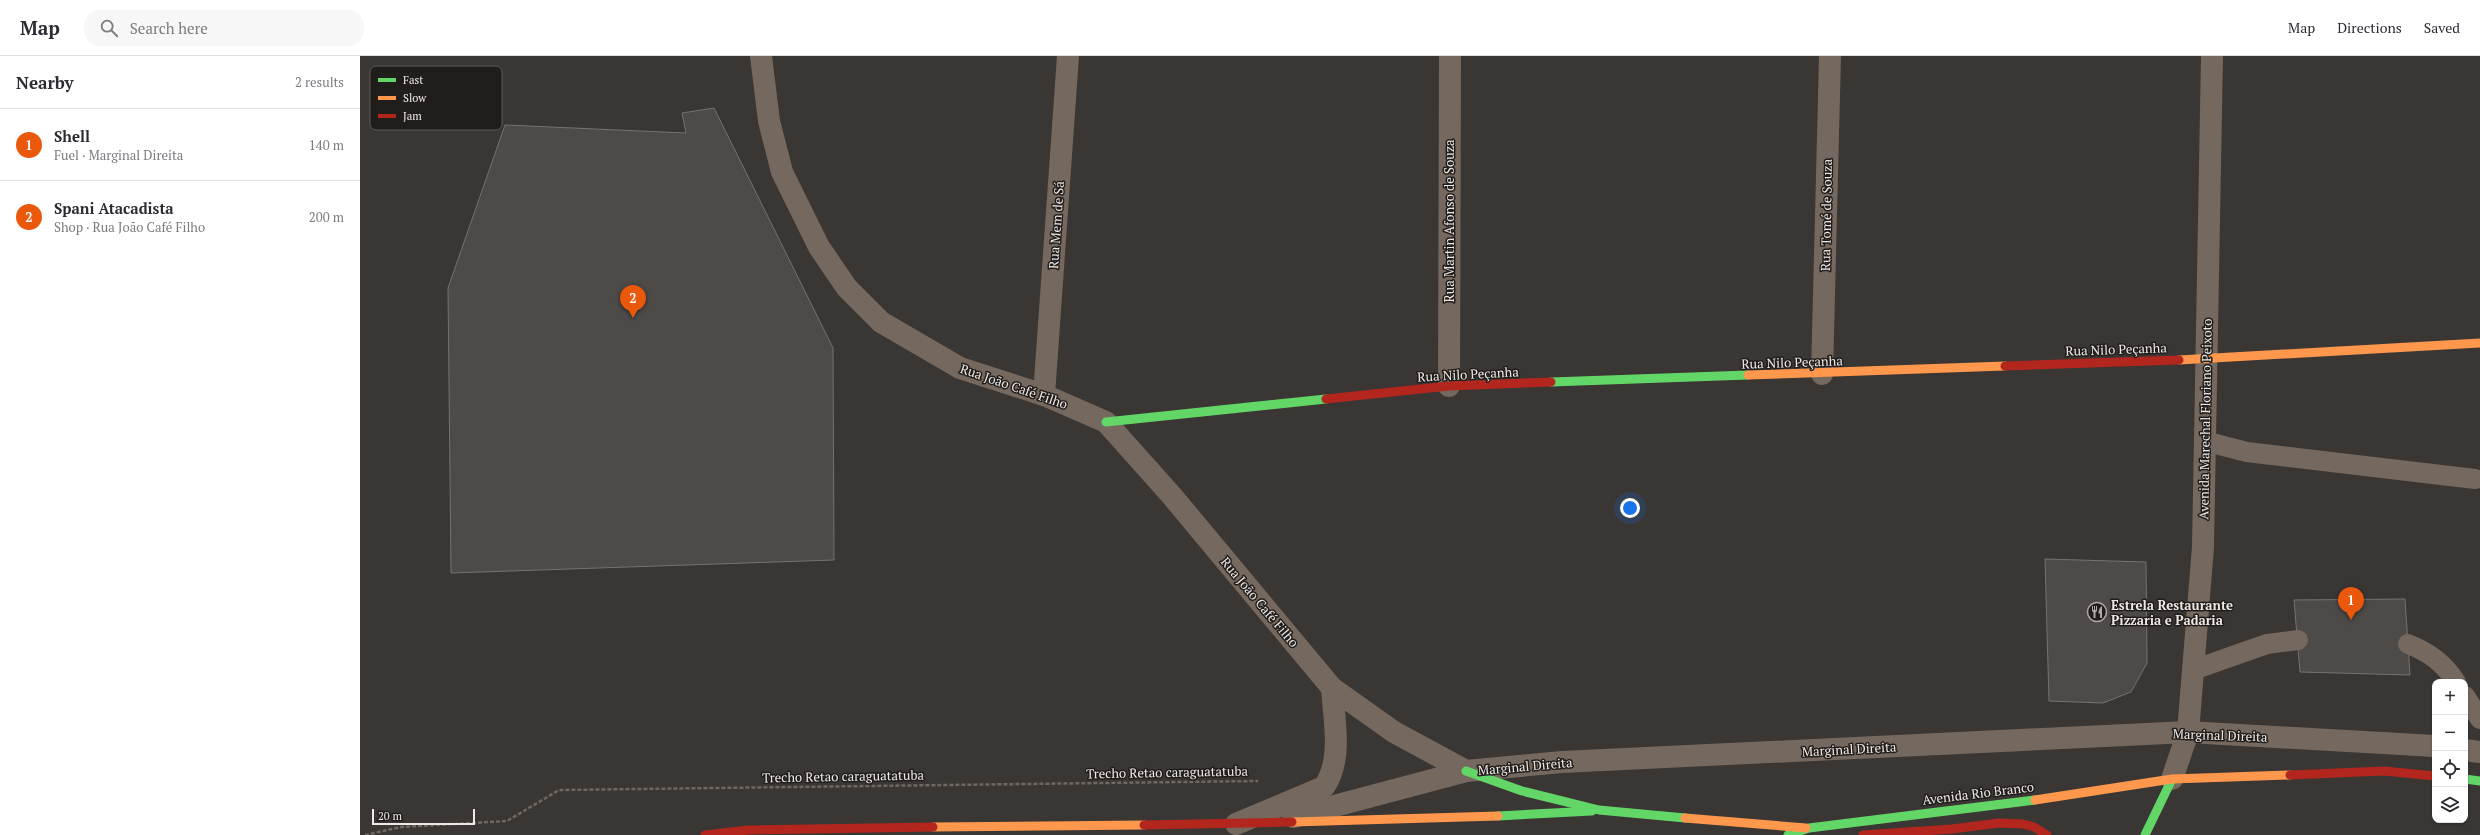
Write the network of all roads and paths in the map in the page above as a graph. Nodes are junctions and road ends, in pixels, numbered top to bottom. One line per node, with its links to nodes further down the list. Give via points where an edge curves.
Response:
1 (761, 56): 10 (street, Rua João Café Filho, via 769,121 782,172 819,247 847,288 881,322 960,368)
2 (1068, 56): 10 (street, Rua Mem de Sá)
3 (1450, 56): 9 (street, Rua Martin Afonso de Souza)
4 (1830, 56): 8 (street, Rua Tomé de Souza)
5 (2212, 56): 7 (street, Avenida Marechal Floriano Peixoto)
6 (2480, 343): 7 (street, Rua Nilo Peçanha)
7 (2206, 358): 8 (street, Rua Nilo Peçanha); 12 (street, Avenida Marechal Floriano Peixoto)
8 (1822, 374): 9 (street, Rua Nilo Peçanha)
9 (1449, 386): 11 (street, Rua Nilo Peçanha)
10 (1044, 395): 11 (street, Rua João Café Filho)
11 (1106, 422): 18 (street, Rua João Café Filho, via 1172,496)
12 (2204, 442): 13 (lane, via 2247,452); 16 (street, Avenida Marechal Floriano Peixoto, via 2203,547)
13 (2475, 480)
14 (2298, 640): 16 (lane, via 2267,644)
15 (2408, 644): 17 (lane, via 2428,652)
16 (2192, 670): 21 (street, Avenida Marechal Floriano Peixoto)
17 (2454, 679)
18 (1332, 688): 25 (street, Rua João Café Filho, via 1394,732); 32 (street, via 1334,764 1332,775 1324,787)
19 (2468, 701): 20 (lane)
20 (2480, 719)
21 (2188, 732): 22 (street, Marginal Direita); 25 (street, Marginal Direita, via 1562,762); 27 (street, Avenida Marechal Floriano Peixoto)
22 (2432, 746)
23 (2468, 750): 24 (street)
24 (2480, 752)
25 (1466, 771): 31 (street, via 1522,792); 33 (street, Marginal Direita)
26 (2432, 776): 27 (street, Avenida Rio Branco, via 2384,771)
27 (2172, 779): 34 (street, Avenida Rio Branco, via 2095,792); 40 (street)
28 (2468, 779): 30 (street)
29 (1262, 781): 35 (path, Trecho Retao caraguatatuba, via 559,790 507,821 401,827)
30 (2480, 781)
31 (1599, 810): 33 (street, Marginal Direita, via 1442,820); 34 (street)
32 (1236, 824): 33 (street, Marginal Direita); 36 (street, Marginal Direita, via 748,830)
33 (1269, 824)
34 (1810, 828): 37 (street, Avenida Rio Branco)
35 (364, 835)
36 (705, 835)
37 (1788, 835)
38 (1863, 835): 39 (street, via 1952,830 1999,823 2023,824)
39 (2047, 835)
40 (2145, 835)

